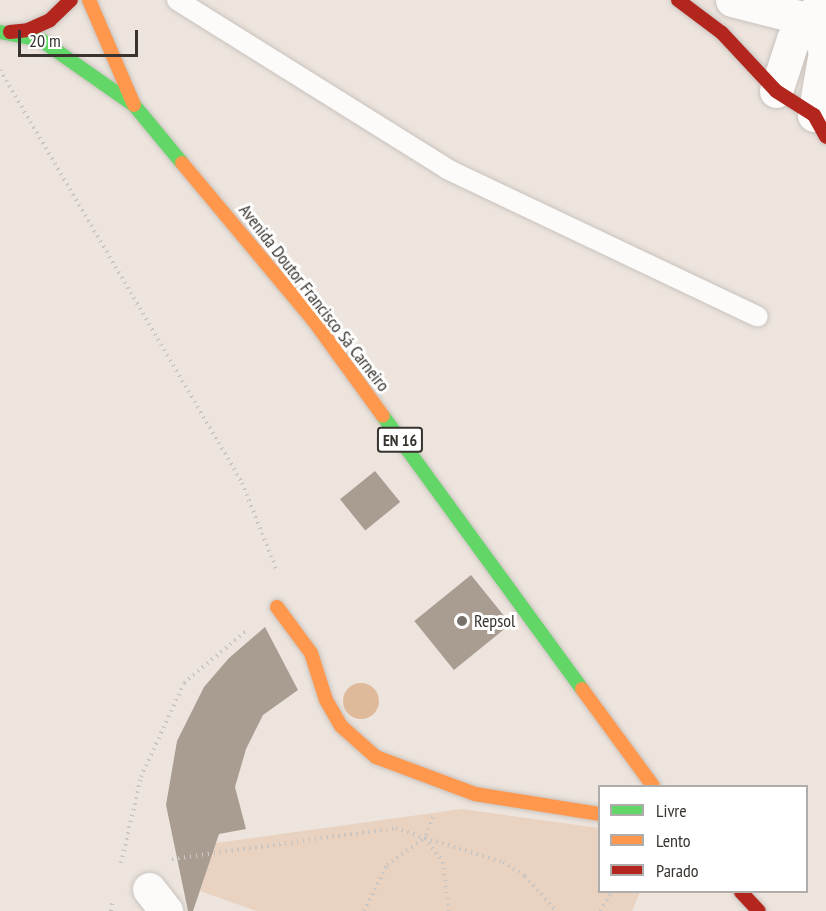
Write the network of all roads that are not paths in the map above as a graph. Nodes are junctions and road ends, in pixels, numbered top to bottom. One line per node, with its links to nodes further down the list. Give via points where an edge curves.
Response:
1 (71, 0): 7 (main road, Avenida Doutor Francisco Sá Carneiro / EN 16, via 50,20 28,30)
2 (89, 0): 9 (main road)
3 (177, 0): 11 (lane, via 447,169)
4 (678, 0): 8 (main road, via 722,33)
5 (732, 0): 6 (street)
6 (820, 14): 8 (street, via 793,39); 10 (street, via 825,52)
7 (2, 33): 9 (main road, Avenida Doutor Francisco Sá Carneiro / EN 16, via 41,40)
8 (776, 91): 10 (main road)
9 (134, 105): 13 (main road, Avenida Doutor Francisco Sá Carneiro / EN 16, via 314,321)
10 (822, 121)
11 (758, 317)
12 (277, 607): 14 (main road, via 311,653 326,700 341,726 376,756 475,794)
13 (652, 785)
14 (598, 814)
15 (743, 893): 16 (main road)
16 (759, 911)

